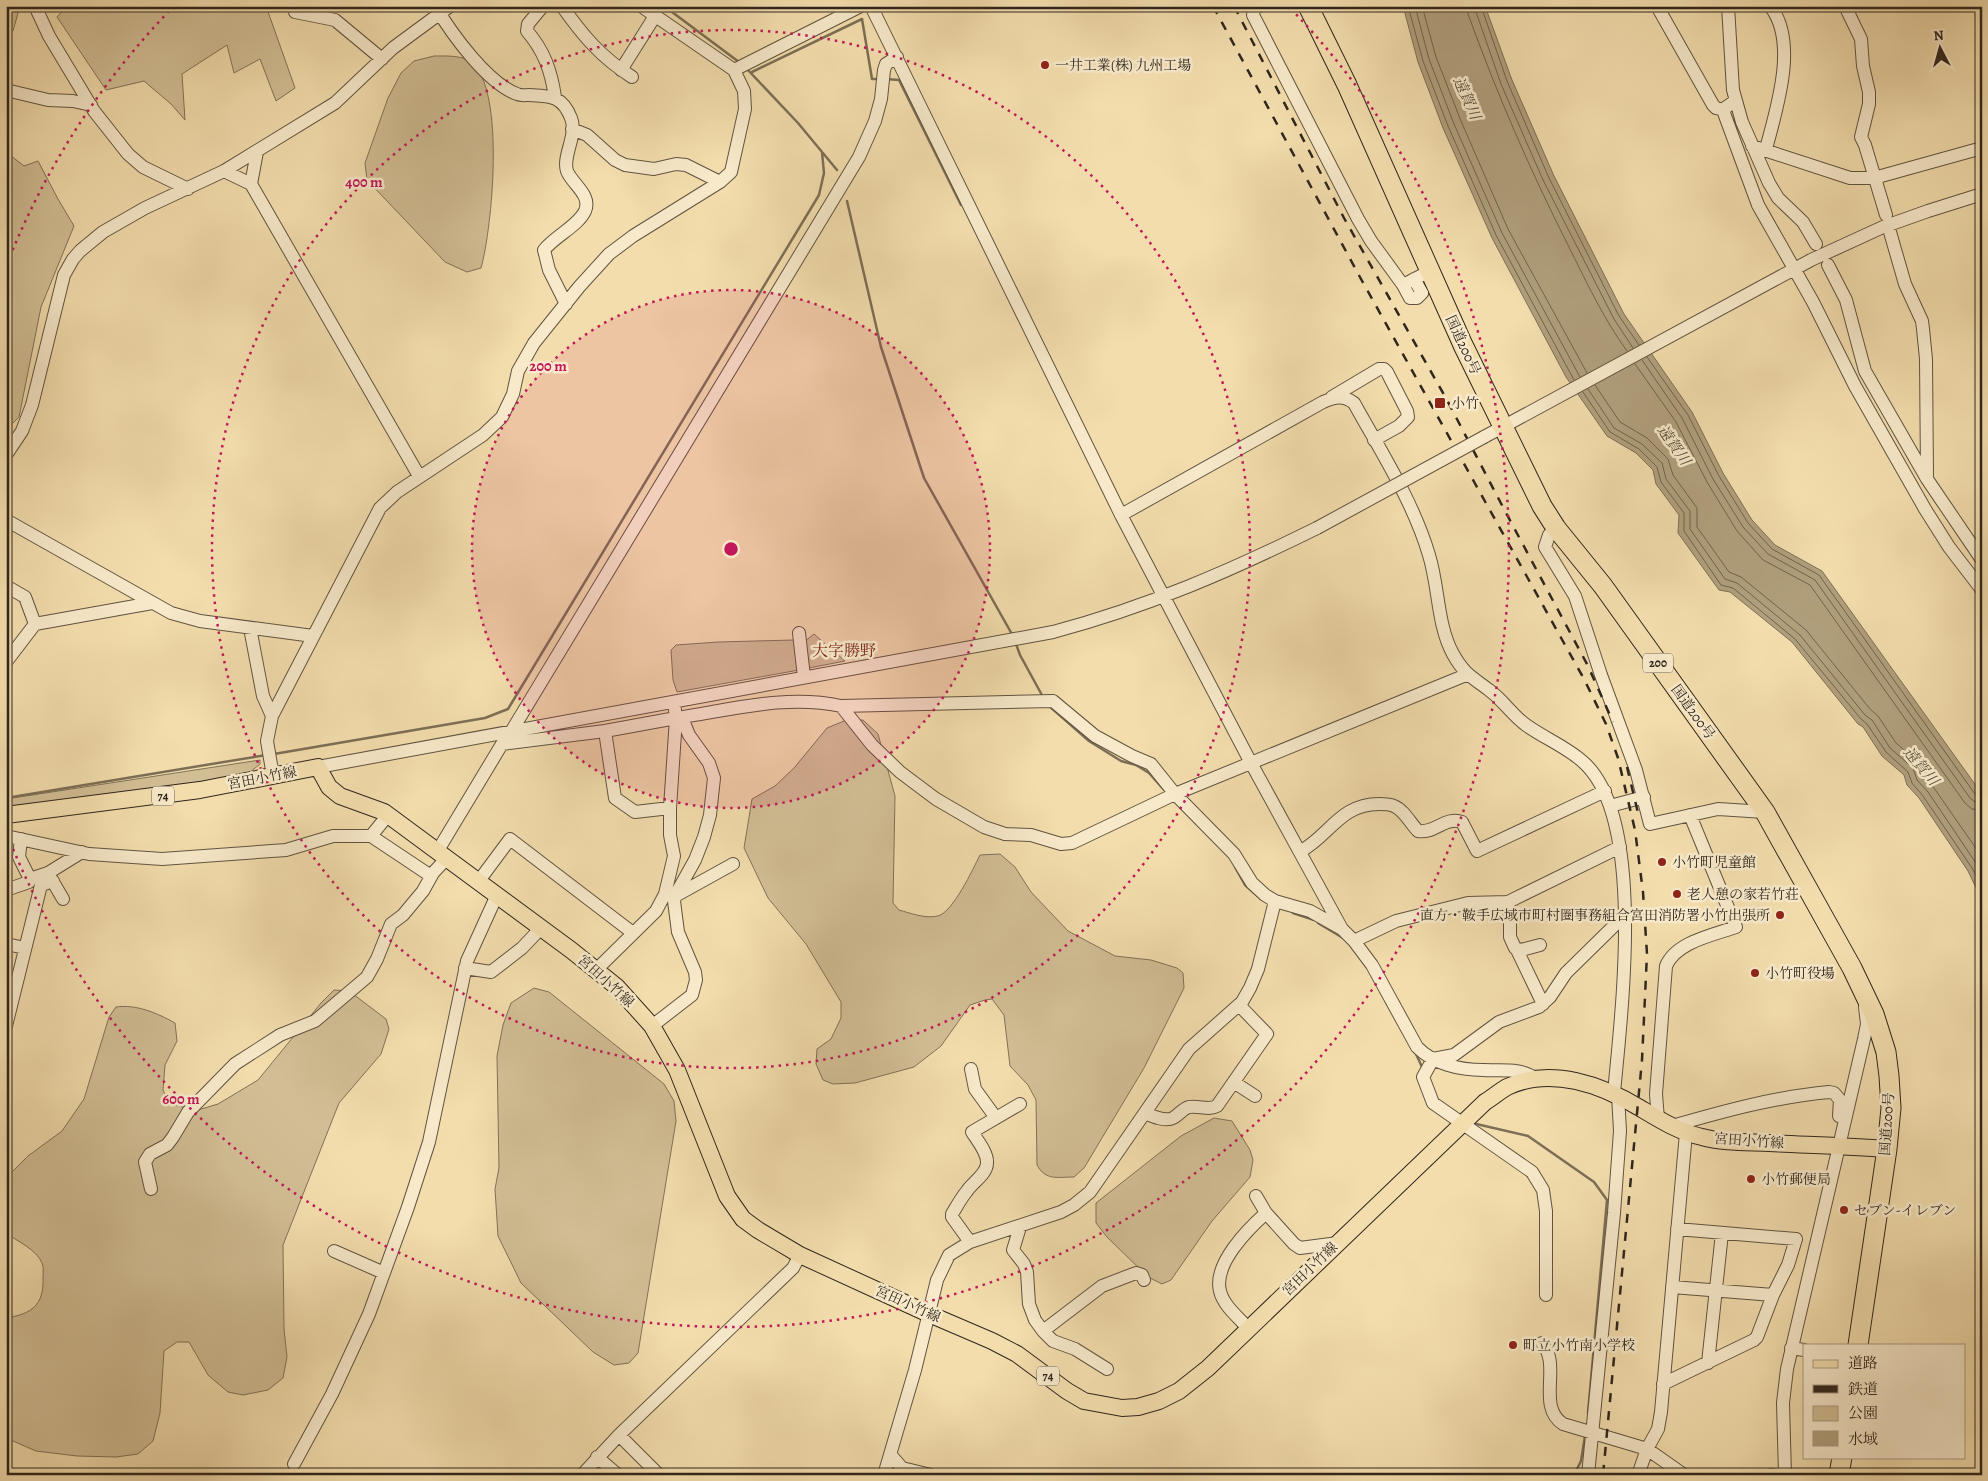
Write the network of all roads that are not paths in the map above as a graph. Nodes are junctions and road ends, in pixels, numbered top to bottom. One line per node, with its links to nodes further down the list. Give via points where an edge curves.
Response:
1 (36, 6): 24 (street, via 49,36)
2 (543, 6): 22 (street, via 526,30 546,58)
3 (562, 6): 19 (street, via 591,44)
4 (641, 6): 15 (street)
5 (861, 6): 18 (street)
6 (871, 6): 16 (street)
7 (1259, 6): 43 (street, via 1253,15 1358,219)
8 (1308, 6): 42 (highway, 国道200号 / 200, via 1347,86)
9 (1657, 6): 25 (street, via 1713,105)
10 (1728, 6): 23 (street)
11 (1770, 6): 29 (street, via 1779,25 1783,62 1778,103)
12 (1845, 6): 32 (street, via 1862,45 1869,104 1861,137)
13 (442, 9): 17 (street); 22 (street, via 474,60 500,84 518,95)
14 (295, 12): 17 (street, via 335,20)
15 (655, 16): 18 (street); 19 (street)
16 (897, 57): 51 (street); 71 (street, via 886,64 875,121 858,157)
17 (382, 59): 30 (street, via 335,103)
18 (736, 69): 33 (street, via 744,91 745,109 731,172)
19 (621, 70): 20 (street)
20 (632, 77)
21 (10, 91): 24 (street)
22 (554, 97): 26 (street, via 572,119)
23 (1735, 100): 25 (street); 27 (street)
24 (91, 105): 35 (street, via 128,154 143,167)
25 (1724, 110): 41 (street, via 1758,205)
26 (572, 129): 33 (street, via 587,135 625,165 654,169 686,164); 44 (street, via 567,171 584,195 586,210 544,250 549,270)
27 (1752, 146): 29 (street); 39 (street, via 1778,198 1799,217)
28 (1982, 148): 32 (street)
29 (1766, 149): 32 (street, via 1850,178)
30 (257, 152): 31 (street); 34 (street)
31 (224, 171): 34 (street); 35 (street)
32 (1874, 178): 37 (street)
33 (720, 182): 44 (street, via 609,254)
34 (251, 184): 49 (street)
35 (188, 189): 48 (street, via 103,232 73,259 60,288 32,406 22,431)
36 (1982, 194): 41 (street, via 1883,227)
37 (1886, 215)
38 (1890, 232): 50 (street, via 1905,284 1922,320 1926,359)
39 (1816, 244)
40 (1828, 265): 50 (street, via 1846,300 1864,371)
41 (1795, 269): 46 (street); 56 (street, via 1904,473 1949,547)
42 (1422, 275): 43 (street); 43 (street, via 1422,293 1417,298 1410,298); 46 (highway, 国道200号 / 200)
43 (1403, 285)
44 (566, 304): 49 (street, via 534,343 518,371 513,394 502,417 483,435)
45 (1323, 402): 47 (street, via 1340,397 1354,403); 47 (street, via 1384,369 1408,416 1399,426); 51 (street)
46 (1509, 424): 53 (highway, 国道200号 / 200, via 1542,506); 57 (street, bridge, via 1317,528)
47 (1374, 440): 64 (street, via 1421,531 1430,556 1445,637)
48 (6, 454)
49 (419, 476): 61 (street, via 380,508)
50 (1927, 478): 54 (street)
51 (1121, 514): 57 (street)
52 (6, 520): 58 (street)
53 (1556, 528): 77 (street, via 1549,535 1545,547 1575,596); 80 (highway, 国道200号 / 200, via 1603,586)
54 (1982, 560)
55 (6, 586): 59 (street, via 25,597)
56 (1982, 590)
57 (1164, 598): 65 (street, via 1084,624 1015,640); 72 (street)
58 (152, 603): 59 (street); 60 (street, via 184,618)
59 (35, 624): 63 (street)
60 (250, 628): 61 (street); 68 (street, via 263,696)
61 (313, 636): 68 (street)
62 (799, 637): 65 (street)
63 (6, 662)
64 (1466, 675): 72 (street); 75 (street, via 1489,690 1526,725 1583,761 1595,773)
65 (804, 676): 66 (street)
66 (674, 702): 69 (street); 71 (street)
67 (841, 706): 69 (street, via 820,701 789,701); 76 (street, via 1047,701 1101,740 1151,764); 76 (street, via 872,745 900,772 936,799 984,827 1005,834 1072,843)
68 (272, 716): 74 (street, via 267,741)
69 (679, 718): 70 (street); 79 (street); 98 (street, via 709,763 714,778 704,837)
70 (605, 731): 79 (street, via 615,798 635,812); 90 (street, via 502,744)
71 (511, 732): 73 (street)
72 (1251, 763): 76 (street); 89 (street)
73 (318, 767): 74 (main road, 宮田小竹線 / 74); 82 (main road, 宮田小竹線 / 74, via 329,787 340,796)
74 (272, 776): 81 (main road, 宮田小竹線 / 74, via 163,796)
75 (1605, 791): 78 (street); 89 (street, via 1477,851 1462,822 1448,821 1431,831 1418,831 1394,805 1384,804 1351,810 1332,824 1314,844)
76 (1175, 794): 101 (street, via 1234,854 1252,883)
77 (1644, 797): 78 (street); 83 (street, via 1650,824)
78 (1610, 806): 87 (street)
79 (670, 808): 100 (street, via 674,856)
80 (1765, 812): 83 (street, via 1718,809); 114 (highway, 国道200号 / 200)
81 (6, 815)
82 (388, 816): 85 (street); 90 (main road, 宮田小竹線 / 74)
83 (1690, 816): 130 (street, via 1736,926 1681,947 1669,958 1666,966 1656,1094)
84 (6, 836): 86 (street)
85 (371, 836): 88 (street, via 333,836 286,850 162,859); 92 (street)
86 (21, 839): 88 (street); 94 (street, via 19,857)
87 (1620, 847): 102 (street); 103 (street)
88 (82, 852): 93 (street)
89 (1300, 852): 105 (street)
90 (442, 855): 92 (street); 95 (main road, 宮田小竹線 / 74)
91 (733, 864): 98 (street)
92 (431, 876): 133 (street, via 423,891 392,924 367,977 315,1021 280,1035 235,1064 188,1112 174,1138 150,1154 145,1162)
93 (50, 877): 94 (street); 99 (street); 110 (street, via 41,885)
94 (30, 879): 96 (street)
95 (478, 882): 97 (main road, 宮田小竹線 / 74); 106 (street, via 510,839)
96 (6, 890)
97 (497, 896): 104 (main road, 宮田小竹線 / 74); 112 (street)
98 (675, 896): 100 (street); 119 (street, via 675,922 696,972 695,988 685,1002)
99 (63, 899)
100 (663, 901): 106 (street)
101 (1275, 901): 105 (street, via 1310,911); 117 (street, via 1258,969)
102 (1506, 902): 107 (street, via 1468,903 1405,918); 111 (street, via 1511,944)
103 (1625, 915): 116 (street, via 1566,973); 124 (street)
104 (541, 928): 112 (street, via 491,972); 113 (main road, 宮田小竹線 / 74)
105 (1342, 929): 107 (street)
106 (633, 934): 113 (street)
107 (1354, 941): 120 (street, via 1372,965 1418,1047)
108 (6, 944): 110 (street)
109 (1540, 945): 111 (street)
110 (26, 948): 115 (street)
111 (1517, 950): 116 (street)
112 (465, 968): 143 (street, via 429,1142)
113 (596, 970): 119 (main road, 宮田小竹線 / 74, via 617,987)
114 (1862, 987): 131 (street, via 1867,1024); 132 (highway, 国道200号 / 200, via 1880,1033 1890,1076)
115 (11, 990): 118 (street)
116 (1542, 1004): 120 (street, via 1527,1013 1499,1022 1454,1055)
117 (1239, 1005): 123 (street, via 1267,1034); 127 (street, via 1195,1042)
118 (6, 1026)
119 (652, 1026): 142 (main road, 宮田小竹線 / 74, via 677,1070 735,1209 758,1230)
120 (1434, 1059): 122 (street, via 1462,1068 1515,1070); 129 (street, via 1423,1078 1433,1103)
121 (971, 1069): 128 (street, via 975,1089)
122 (1536, 1079): 124 (main road, 宮田小竹線 / 74, via 1574,1080); 129 (main road, 宮田小竹線 / 74, via 1507,1087 1485,1102)
123 (1235, 1083): 125 (street); 127 (street, via 1212,1109 1191,1106 1173,1118 1165,1119)
124 (1616, 1094): 130 (main road, 宮田小竹線 / 74); 158 (street, via 1620,1131)
125 (1256, 1096)
126 (1020, 1104): 128 (street)
127 (1145, 1113): 136 (street, via 1090,1192 1061,1212)
128 (996, 1118): 139 (street, via 972,1132 985,1155 987,1166 967,1189 952,1214)
129 (1462, 1125): 140 (main road, 宮田小竹線 / 74); 147 (street, via 1532,1172 1543,1190)
130 (1672, 1126): 131 (main road, 宮田小竹線 / 74, via 1717,1140); 131 (street, via 1776,1098 1828,1092 1840,1100); 137 (street)
131 (1837, 1146): 132 (main road, 宮田小竹線 / 74); 154 (street)
132 (1887, 1149): 153 (highway, 国道200号 / 200)
133 (151, 1189)
134 (1256, 1196): 135 (street)
135 (1266, 1213): 140 (street, via 1300,1248); 150 (street, via 1245,1231 1231,1250 1219,1283 1225,1301)
136 (1020, 1227): 139 (street); 151 (street, via 1013,1246 1027,1272 1029,1304)
137 (1678, 1229): 138 (street); 145 (street)
138 (1722, 1233): 146 (street); 148 (street, via 1796,1239)
139 (970, 1242): 149 (street, via 949,1255 943,1264)
140 (1338, 1243): 150 (main road, 宮田小竹線 / 74)
141 (334, 1252): 143 (street)
142 (800, 1256): 149 (main road, 宮田小竹線 / 74); 159 (street, via 793,1268)
143 (384, 1273): 164 (street, via 332,1394)
144 (1144, 1280): 151 (street, via 1136,1273 1102,1286)
145 (1672, 1287): 146 (street); 157 (street)
146 (1716, 1290): 148 (street); 155 (street)
147 (1546, 1294)
148 (1773, 1295): 155 (street, via 1758,1337)
149 (928, 1314): 150 (main road, 宮田小竹線 / 74, via 1017,1354 1084,1401 1122,1408 1138,1407 1179,1391 1208,1368); 161 (street)
150 (1248, 1328)
151 (1043, 1331): 156 (street, via 1053,1341 1075,1349)
152 (1542, 1343): 158 (street, via 1548,1349 1551,1404 1556,1419)
153 (1858, 1344)
154 (1798, 1349): 165 (street, via 1783,1403)
155 (1708, 1362): 157 (street)
156 (1107, 1369)
157 (1663, 1384): 160 (street, via 1658,1429)
158 (1593, 1432): 160 (street); 171 (street)
159 (619, 1435): 162 (street); 168 (street)
160 (1647, 1449): 172 (street); 173 (street)
161 (890, 1454): 169 (street); 170 (street, via 902,1468)
162 (597, 1457): 166 (street); 167 (street)
163 (1842, 1458): 175 (highway)
164 (294, 1464)
165 (1785, 1474): 174 (street)
166 (582, 1475)
167 (618, 1475)
168 (659, 1475)
169 (884, 1475)
170 (931, 1475)
171 (1588, 1475)
172 (1638, 1475)
173 (1684, 1475)
174 (1771, 1475)
175 (1839, 1475)

